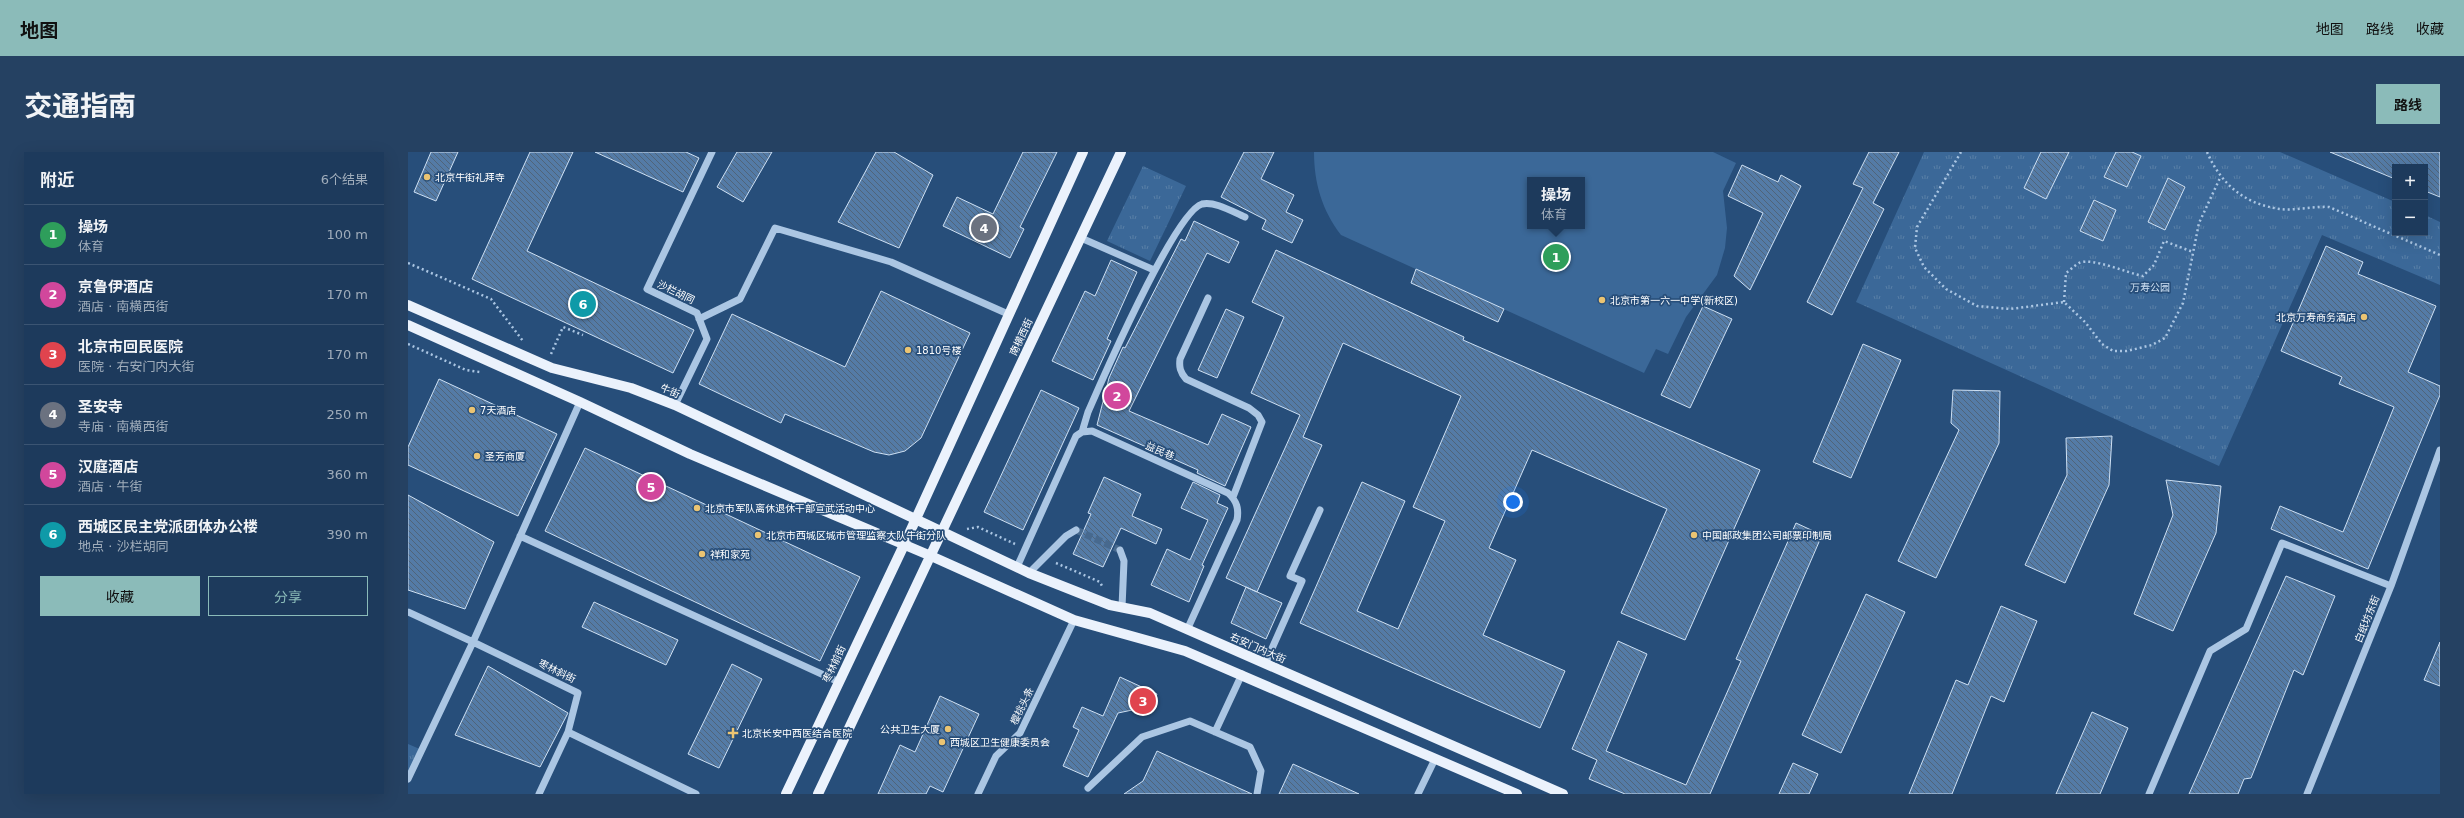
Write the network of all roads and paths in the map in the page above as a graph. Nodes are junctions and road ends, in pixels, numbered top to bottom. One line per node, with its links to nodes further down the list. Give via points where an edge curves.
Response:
1 (712, 152): 17 (street, 沙栏胡同, via 647,289 698,313)
2 (1083, 152): 16 (main road)
3 (1121, 152): 8 (main road, 南横西街)
4 (1961, 152): 14 (path, via 1917,227 1915,248 1924,267 1946,289 1977,306 2010,309)
5 (2207, 152): 6 (path)
6 (2220, 178): 9 (path, via 2199,223); 10 (path, via 2235,192 2258,204 2280,209 2329,207)
7 (1245, 217): 12 (street, via 1212,204 1201,204 1189,214)
8 (1081, 238): 12 (street); 28 (main road, 南横西街)
9 (2193, 252): 14 (path, via 2164,241 2154,265 2143,276 2123,272 2096,261 2080,263 2066,273); 14 (path, via 2183,303 2165,338 2152,345 2127,351 2113,351 2102,344 2085,322)
10 (2440, 255)
11 (408, 263): 19 (path, via 491,299)
12 (1154, 270): 22 (street, via 1088,412)
13 (1208, 298): 24 (street, via 1180,359 1179,367 1182,374 1186,379 1249,408 1262,422)
14 (2064, 302)
15 (408, 306): 21 (main road, 牛街, via 552,368 631,388)
16 (1008, 314): 17 (street, via 891,262 775,228 740,299); 26 (main road)
17 (700, 318): 21 (street, 沙栏胡同, via 707,339)
18 (408, 325): 20 (main road)
19 (525, 343)
20 (580, 402): 29 (street); 30 (main road, via 690,454)
21 (675, 405): 26 (main road, 牛街)
22 (1082, 432): 24 (street, 益民巷, via 1092,431); 33 (street, via 1076,436)
23 (2440, 450): 35 (street, 白纸坊东街)
24 (1233, 497): 39 (street, via 1239,512 1237,520)
25 (1320, 510): 41 (street, via 1290,576 1302,581)
26 (915, 520): 28 (main road, 牛街); 30 (main road, 枣林前街)
27 (1076, 530): 34 (street, via 1060,541)
28 (942, 532): 32 (main road, 南横西街); 33 (main road, 右安门内大街)
29 (520, 536): 40 (street); 43 (street)
30 (904, 545): 32 (main road); 43 (main road, 枣林前街)
31 (1120, 550): 36 (street, via 1124,561)
32 (931, 556): 38 (main road); 53 (main road)
33 (1017, 567): 34 (main road, 右安门内大街)
34 (1029, 573): 36 (main road, 右安门内大街, via 1110,605)
35 (2391, 586): 59 (street, via 2282,543 2246,629 2210,651); 60 (street, 白纸坊东街)
36 (1122, 607): 39 (main road, 右安门内大街, via 1150,614)
37 (408, 612): 40 (street)
38 (1074, 620): 42 (main road, via 1185,651); 54 (street, 樱桃头条, via 1020,733 996,756)
39 (1187, 630): 41 (main road, 右安门内大街)
40 (473, 642): 44 (street, 枣林斜街, via 578,693); 48 (street)
41 (1265, 664): 46 (main road, 右安门内大街)
42 (1242, 674): 45 (street); 47 (main road)
43 (839, 682): 52 (main road, 枣林前街)
44 (568, 732): 50 (street, 枣林斜街); 51 (street)
45 (1215, 732): 49 (street, via 1190,721 1142,737); 55 (street, via 1250,747 1261,771)
46 (1442, 743): 47 (main road); 58 (main road, 右安门内大街)
47 (1435, 759): 56 (street); 57 (main road)
48 (408, 779)
49 (1088, 788)
50 (539, 794)
51 (696, 794)
52 (786, 794)
53 (818, 794)
54 (978, 794)
55 (1257, 794)
56 (1418, 794)
57 (1518, 794)
58 (1563, 794)
59 (2149, 794)
60 (2307, 794)

